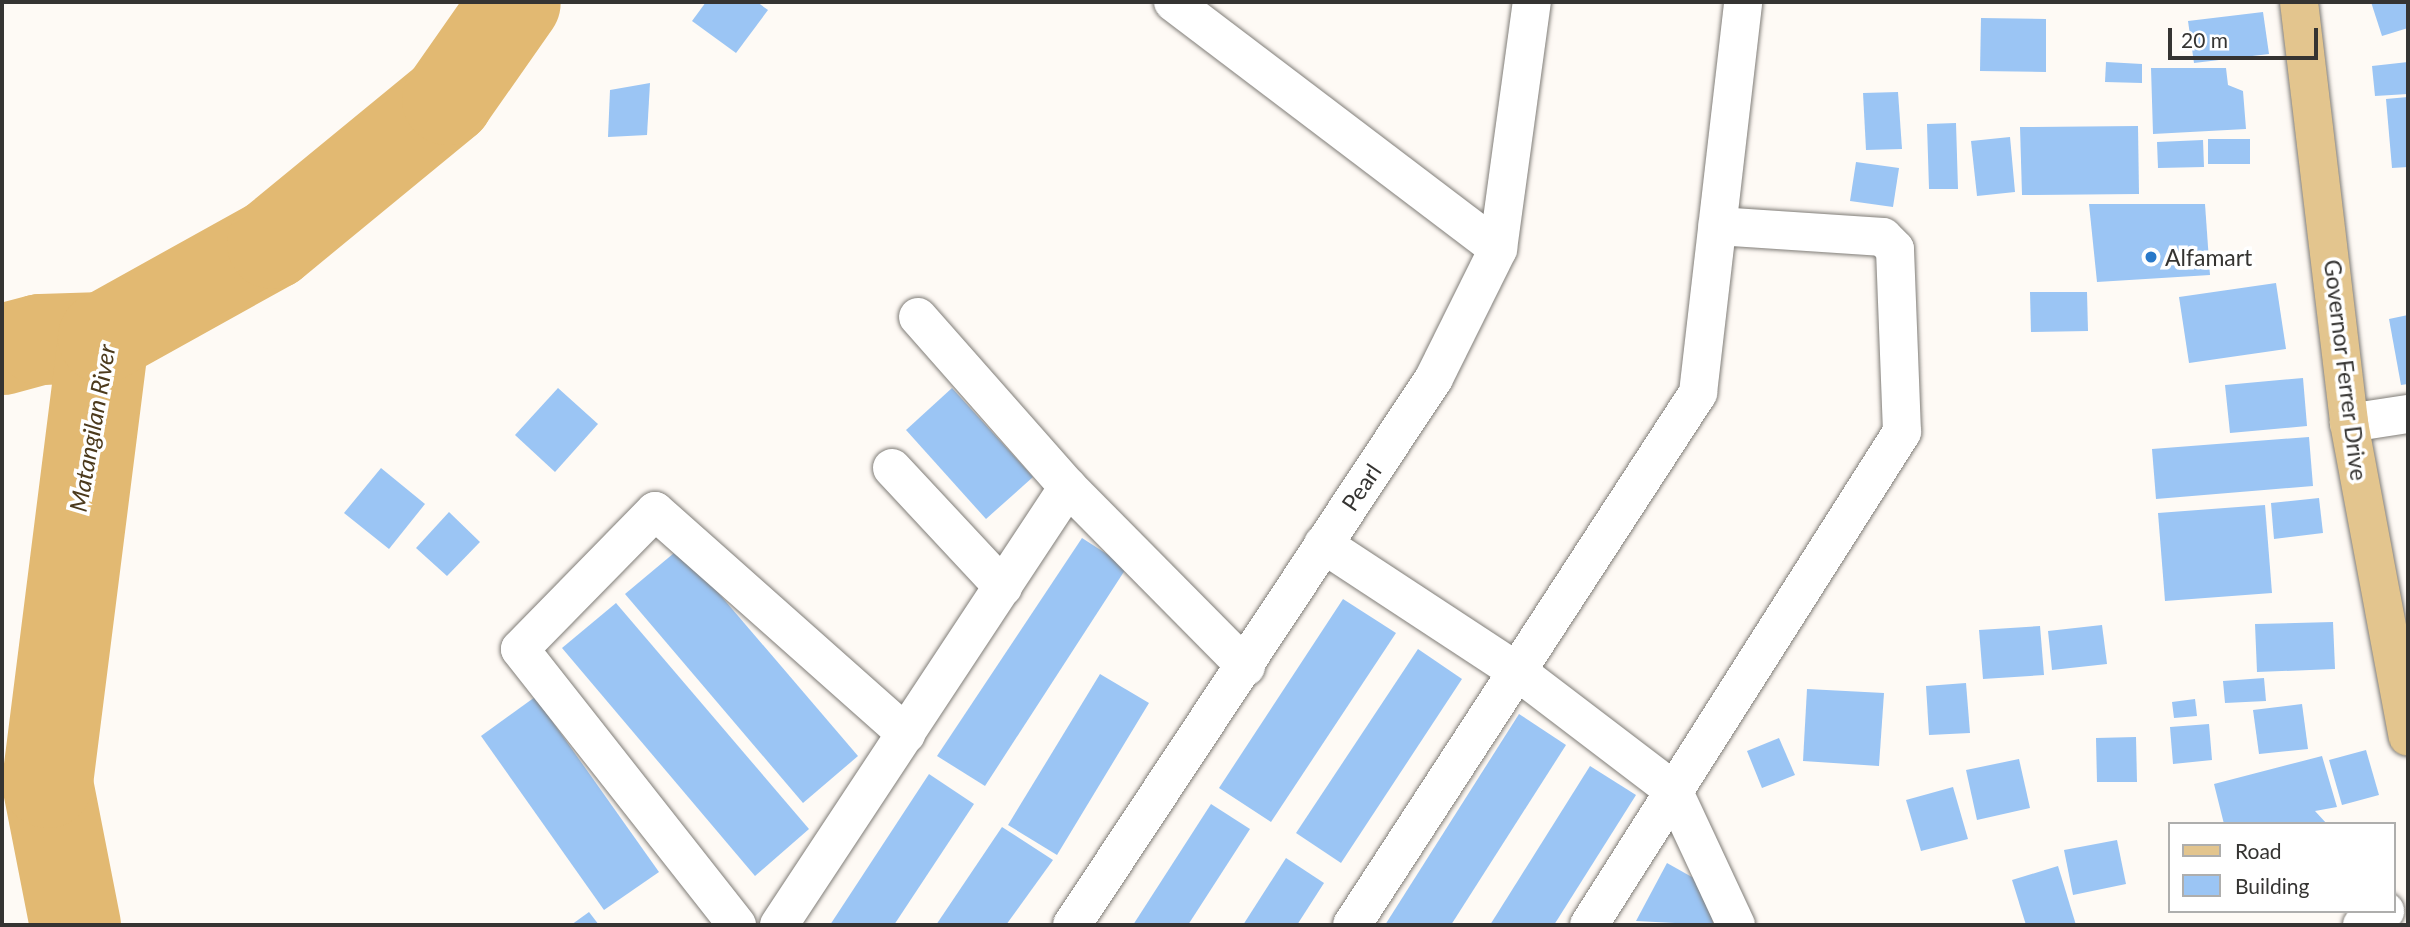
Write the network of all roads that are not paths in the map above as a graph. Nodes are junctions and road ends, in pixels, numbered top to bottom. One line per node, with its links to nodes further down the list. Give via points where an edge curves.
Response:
1 (1173, 2): 6 (street)
2 (1532, 2): 6 (street, Pearl)
3 (1743, 2): 5 (street)
4 (2299, 2): 9 (main road, Governor Ferrer Drive)
5 (1717, 226): 15 (street, via 1698,393); 18 (street, via 1883,237 1895,249 1902,432)
6 (1499, 249): 12 (street, Pearl, via 1434,379)
7 (918, 317): 11 (street)
8 (2408, 414): 9 (street)
9 (2349, 423): 17 (main road, Governor Ferrer Drive)
10 (892, 468): 13 (street)
11 (1068, 487): 13 (street); 14 (street)
12 (1323, 544): 14 (street, Pearl); 15 (street)
13 (1003, 587): 16 (street)
14 (1246, 667): 22 (street, Pearl)
15 (1518, 672): 18 (street); 23 (street)
16 (906, 734): 20 (street, via 655,511 520,649); 21 (street)
17 (2408, 737)
18 (1673, 790): 24 (street); 25 (street)
19 (2382, 913): 26 (street)
20 (737, 925)
21 (779, 925)
22 (1072, 925)
23 (1352, 925)
24 (1589, 925)
25 (1736, 925)
26 (2362, 925)

